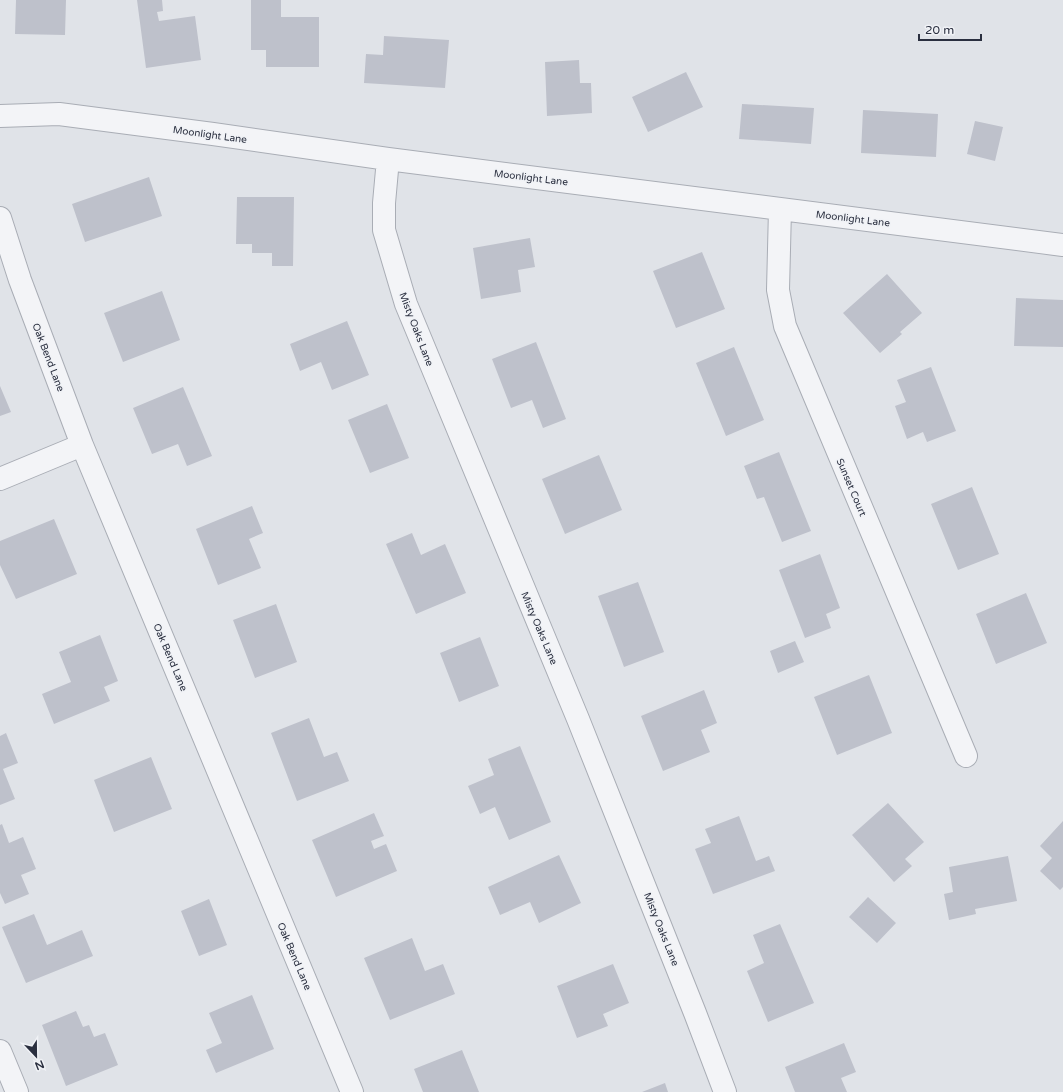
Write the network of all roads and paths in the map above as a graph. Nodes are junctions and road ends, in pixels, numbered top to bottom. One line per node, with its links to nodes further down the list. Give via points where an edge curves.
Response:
1 (0, 116): 2 (street, Moonlight Lane, via 59,114)
2 (388, 159): 3 (street, Moonlight Lane); 12 (street, Misty Oaks Lane, via 384,230 406,304 578,719)
3 (780, 209): 5 (street, Moonlight Lane); 8 (street, Sunset Court, via 778,290 784,326)
4 (0, 218): 6 (street, Oak Bend Lane, via 20,280)
5 (1063, 245)
6 (82, 445): 7 (street); 11 (street, Oak Bend Lane)
7 (0, 479)
8 (966, 756)
9 (0, 1051): 10 (street)
10 (17, 1092)
11 (352, 1092)
12 (725, 1092)

